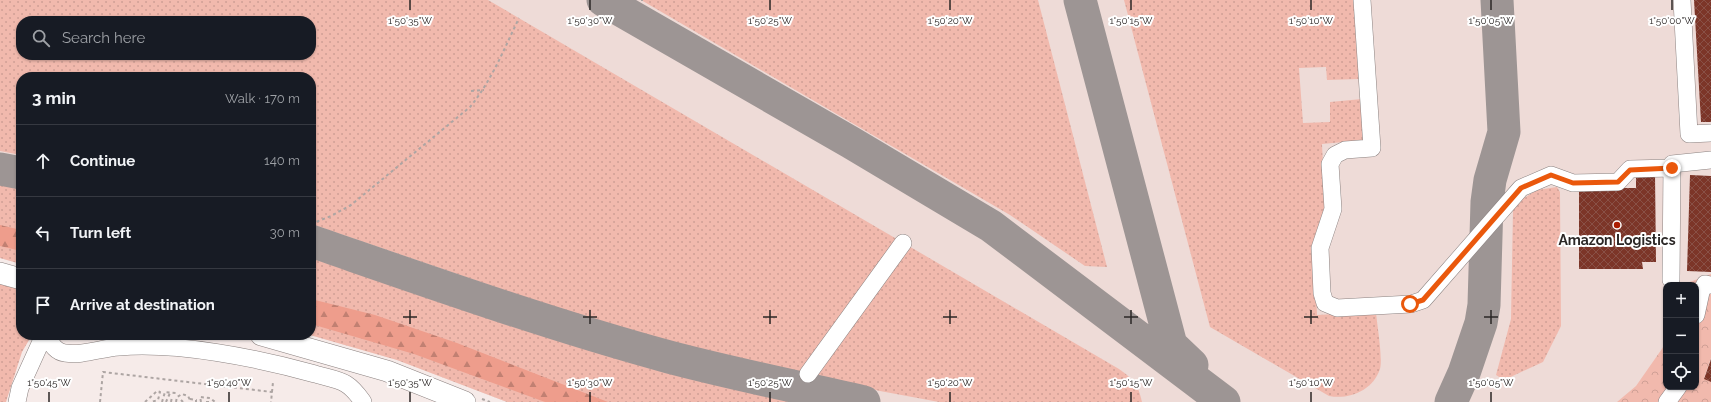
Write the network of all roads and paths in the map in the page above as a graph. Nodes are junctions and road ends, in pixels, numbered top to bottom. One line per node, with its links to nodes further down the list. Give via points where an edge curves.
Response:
1 (1362, 0): 8 (lane, via 1372,148 1345,150 1335,155 1330,164 1333,209 1320,248 1322,293 1326,303 1336,308 1410,304 1423,300 1521,188 1551,175 1573,183 1618,182 1630,170)
2 (1682, 0): 6 (lane, via 1689,134)
3 (518, 18): 4 (path)
4 (484, 90): 5 (path); 9 (path, via 470,107 350,205)
5 (471, 91)
6 (1711, 133)
7 (1711, 160): 8 (lane, via 1672,164)
8 (1672, 168): 13 (lane)
9 (316, 222)
10 (903, 243): 19 (lane)
11 (0, 273): 12 (main road)
12 (16, 278)
13 (1670, 280)
14 (1711, 284): 15 (lane, via 1705,284)
15 (1699, 298)
16 (43, 340): 27 (lane, via 20,388)
17 (48, 340): 41 (lane, via 54,348 63,353 119,347 166,347 235,356 289,367 346,384)
18 (278, 340): 42 (main road, via 387,371)
19 (808, 374)
20 (273, 382): 22 (path)
21 (1676, 390): 43 (lane)
22 (272, 392): 28 (path, via 103,372); 40 (path)
23 (170, 393): 24 (path); 31 (path, via 165,392); 32 (path)
24 (176, 393)
25 (172, 397): 33 (path)
26 (191, 401): 34 (path, via 188,396 182,394 177,397); 35 (path)
27 (17, 402)
28 (100, 402)
29 (145, 402): 30 (path, via 160,392 158,400)
30 (151, 402)
31 (162, 402)
32 (166, 402)
33 (171, 402)
34 (176, 402)
35 (196, 402)
36 (201, 402): 39 (path, via 200,397 210,398)
37 (206, 402): 38 (path)
38 (209, 402)
39 (215, 402)
40 (271, 402)
41 (363, 402)
42 (465, 402)
43 (1667, 402)

